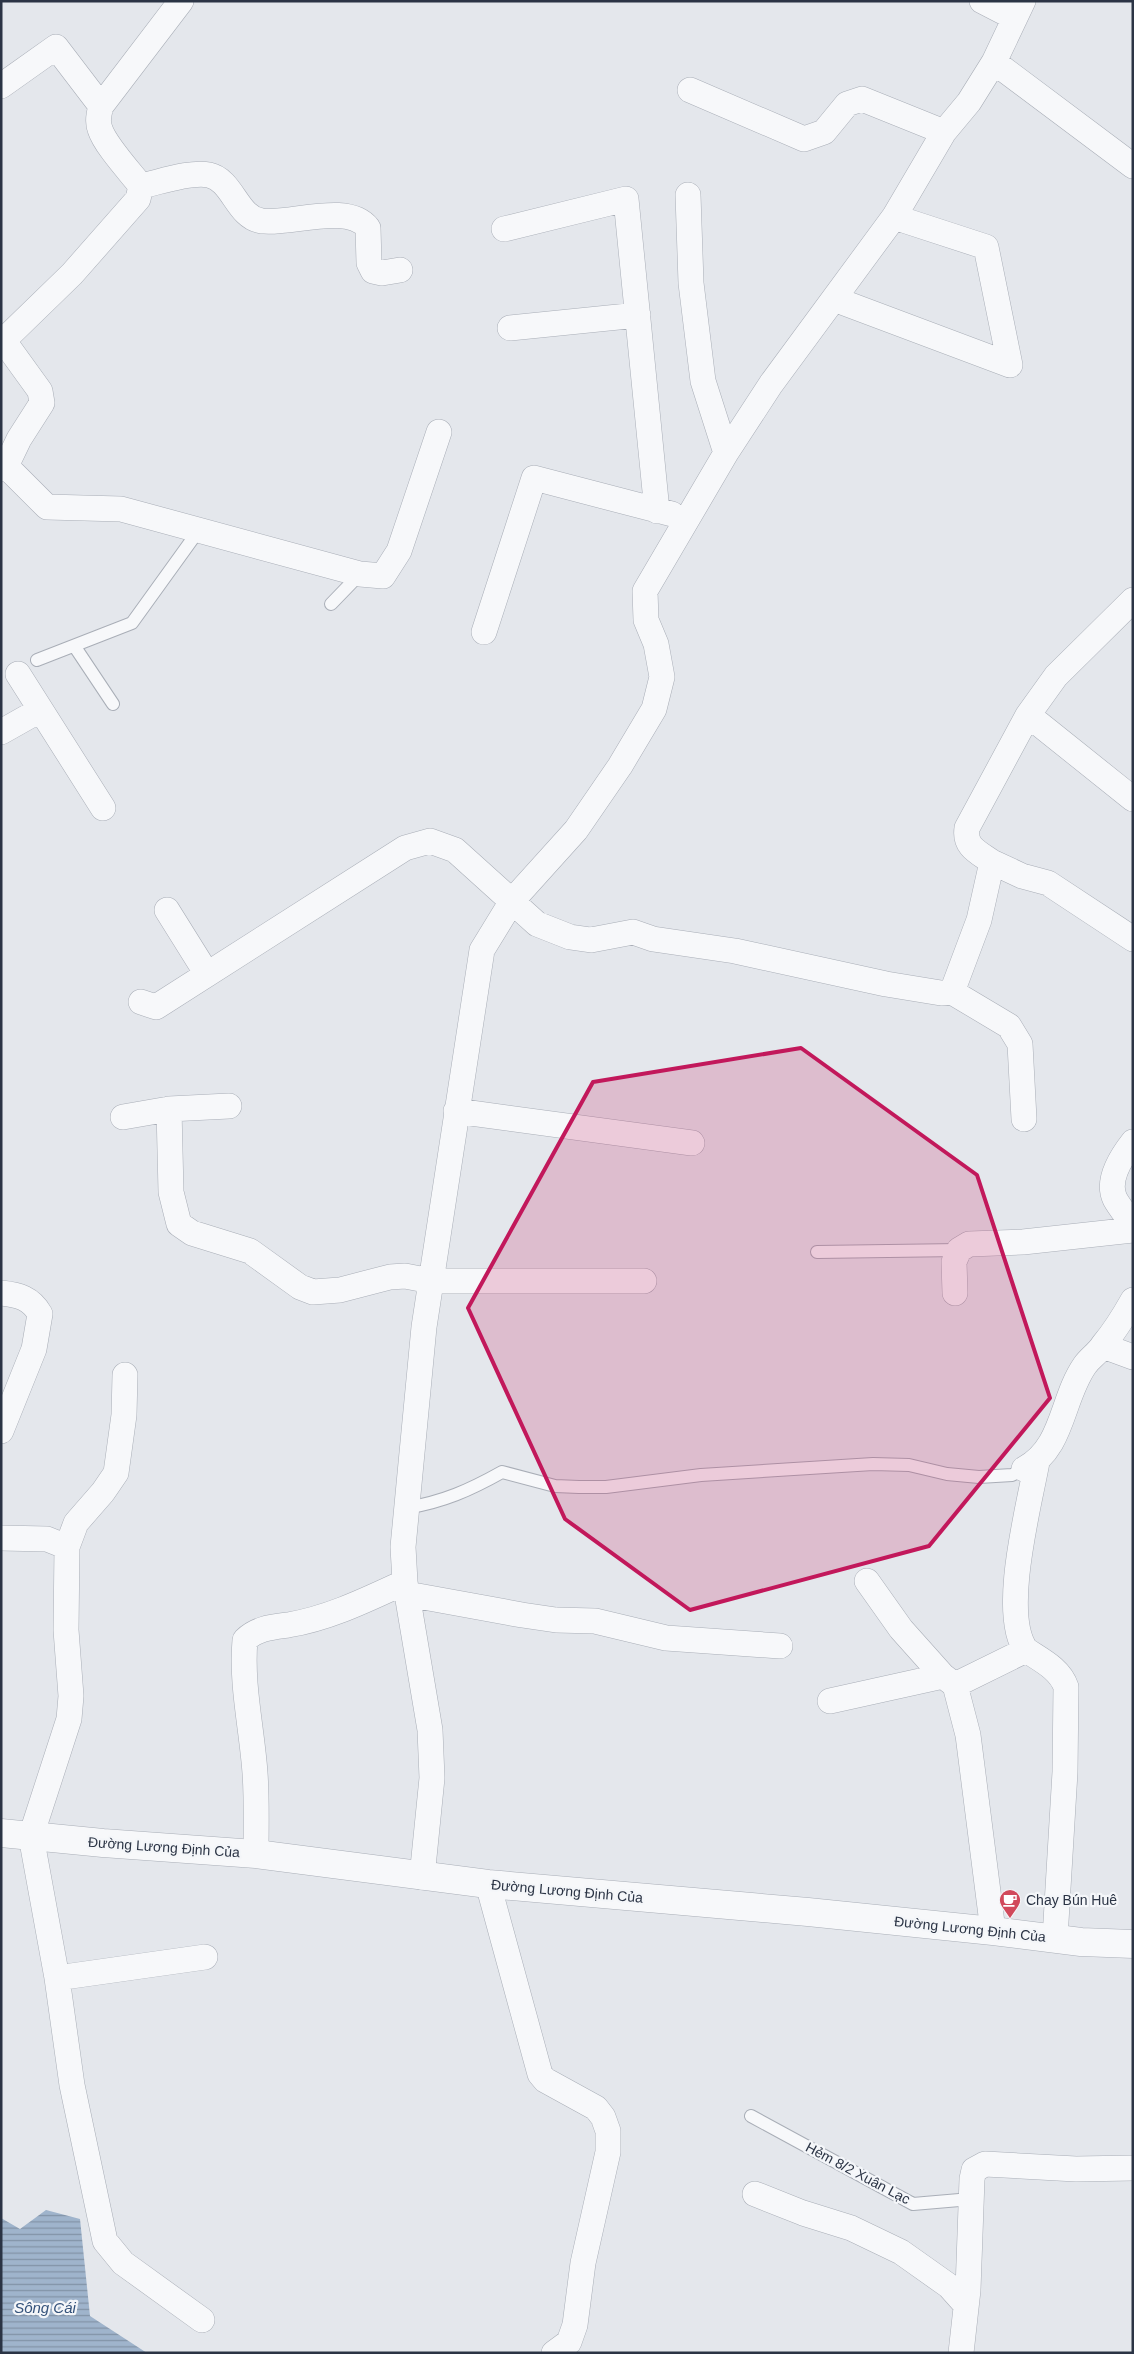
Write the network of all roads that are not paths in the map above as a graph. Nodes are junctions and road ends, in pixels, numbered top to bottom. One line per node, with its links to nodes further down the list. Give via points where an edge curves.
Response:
1 (181, 1): 7 (street)
2 (982, 1): 3 (street)
3 (1019, 10): 4 (street)
4 (994, 62): 8 (street, via 969,102); 9 (street)
5 (1, 86): 7 (street, via 56,47)
6 (690, 90): 8 (street, via 804,139 824,132 847,104 862,99)
7 (101, 106): 10 (street, via 99,128)
8 (944, 132): 12 (street)
9 (1133, 166)
10 (141, 186): 14 (street, via 208,174 221,181 250,216 262,221 333,216 357,218 368,228 369,263 373,271); 18 (street, via 138,199 72,274)
11 (688, 195): 20 (street, via 691,283 703,381)
12 (894, 217): 15 (street); 15 (street, via 986,247 1010,365)
13 (504, 230): 16 (street, via 626,199)
14 (400, 270)
15 (834, 299): 20 (street, via 771,384)
16 (638, 315): 17 (street); 22 (street)
17 (510, 328)
18 (3, 338): 21 (street, via 40,391 42,403)
19 (439, 432): 25 (street, via 399,551 383,576)
20 (726, 453): 23 (street)
21 (4, 468): 24 (street, via 47,508 120,509)
22 (657, 511): 23 (street); 28 (street, via 534,478)
23 (688, 518): 38 (street, via 646,591 646,620 656,644 662,677 654,708 620,766 576,830)
24 (199, 530): 25 (street); 29 (lane, via 132,623)
25 (360, 574): 27 (lane)
26 (1133, 600): 33 (street, via 1056,676)
27 (331, 604)
28 (484, 632)
29 (75, 647): 30 (lane); 31 (lane)
30 (27, 667): 32 (street)
31 (113, 704)
32 (40, 710): 34 (street); 36 (street)
33 (1028, 715): 35 (street); 37 (street, via 967,828 969,846)
34 (1, 732)
35 (1133, 799)
36 (103, 808)
37 (992, 862): 40 (street, via 1022,876 1048,883); 42 (street, via 979,920)
38 (512, 901): 41 (street, via 455,850 430,841 405,848); 42 (street, via 537,924 570,937 591,940 633,932 653,939 735,951 886,984); 46 (street, via 482,950)
39 (167, 910): 41 (street)
40 (1133, 939)
41 (207, 974): 43 (street, via 156,1008)
42 (952, 992): 48 (street, via 1009,1026 1015,1033 1020,1044)
43 (141, 1002)
44 (229, 1106): 45 (street)
45 (169, 1109): 47 (street); 56 (street, via 172,1199 179,1224 192,1233 250,1251 300,1287 313,1292 340,1290 390,1277)
46 (456, 1110): 50 (street); 56 (street)
47 (124, 1117)
48 (1024, 1118)
49 (1133, 1142): 51 (street, via 1115,1172 1112,1185 1114,1198)
50 (692, 1143)
51 (1133, 1225)
52 (1133, 1230): 53 (street, via 1024,1242 969,1244)
53 (958, 1250): 54 (lane); 58 (street, via 954,1262)
54 (817, 1252)
55 (644, 1280): 56 (street)
56 (431, 1281): 65 (street)
57 (1, 1293): 63 (street, via 34,1303 40,1314 34,1349)
58 (955, 1293)
59 (1133, 1300): 60 (street)
60 (1103, 1346): 61 (street); 64 (street, via 1085,1365 1072,1388 1063,1419)
61 (1133, 1357)
62 (125, 1375): 67 (street, via 124,1415 116,1473 76,1522)
63 (1, 1431)
64 (1031, 1466): 65 (lane, via 1012,1475 979,1477 909,1465 873,1464 579,1487 555,1486 502,1472 462,1494); 71 (street, via 1014,1588 1016,1624)
65 (406, 1508): 69 (street, via 403,1547)
66 (1, 1538): 67 (street, via 48,1539)
67 (67, 1547): 75 (street, via 69,1719)
68 (866, 1581): 72 (street, via 901,1629)
69 (406, 1588): 70 (street, via 522,1615 556,1620 595,1620 666,1638); 76 (street, via 306,1622 265,1628 245,1640 247,1707 255,1773); 77 (street, via 430,1730 432,1778)
70 (780, 1646)
71 (1026, 1650): 72 (street); 80 (street, via 1057,1672 1066,1687 1065,1772)
72 (949, 1680): 73 (street); 79 (street, via 968,1735)
73 (830, 1701)
74 (1, 1833): 75 (street, Đường Lương Định Của)
75 (31, 1836): 76 (street, Đường Lương Định Của); 83 (street)
76 (256, 1854): 77 (street, Đường Lương Định Của)
77 (422, 1877): 78 (street, Đường Lương Định Của)
78 (488, 1884): 79 (street, Đường Lương Định Của); 90 (street, via 540,2074 545,2080 596,2108 608,2131 608,2152 584,2263 575,2325 569,2342)
79 (993, 1931): 80 (street, Đường Lương Định Của)
80 (1055, 1938): 81 (street, Đường Lương Định Của)
81 (1133, 1944)
82 (205, 1957): 83 (street)
83 (57, 1978): 89 (street, via 72,2085 105,2241 123,2263)
84 (752, 2116): 87 (lane, Hẻm 8/2 Xuân Lạc, via 914,2204)
85 (1133, 2168): 87 (street, via 1076,2169 985,2164 974,2170)
86 (755, 2194): 88 (street, via 852,2228 901,2252 949,2286)
87 (971, 2199): 88 (street)
88 (966, 2305): 91 (street)
89 (202, 2320)
90 (554, 2353)
91 (961, 2353)

